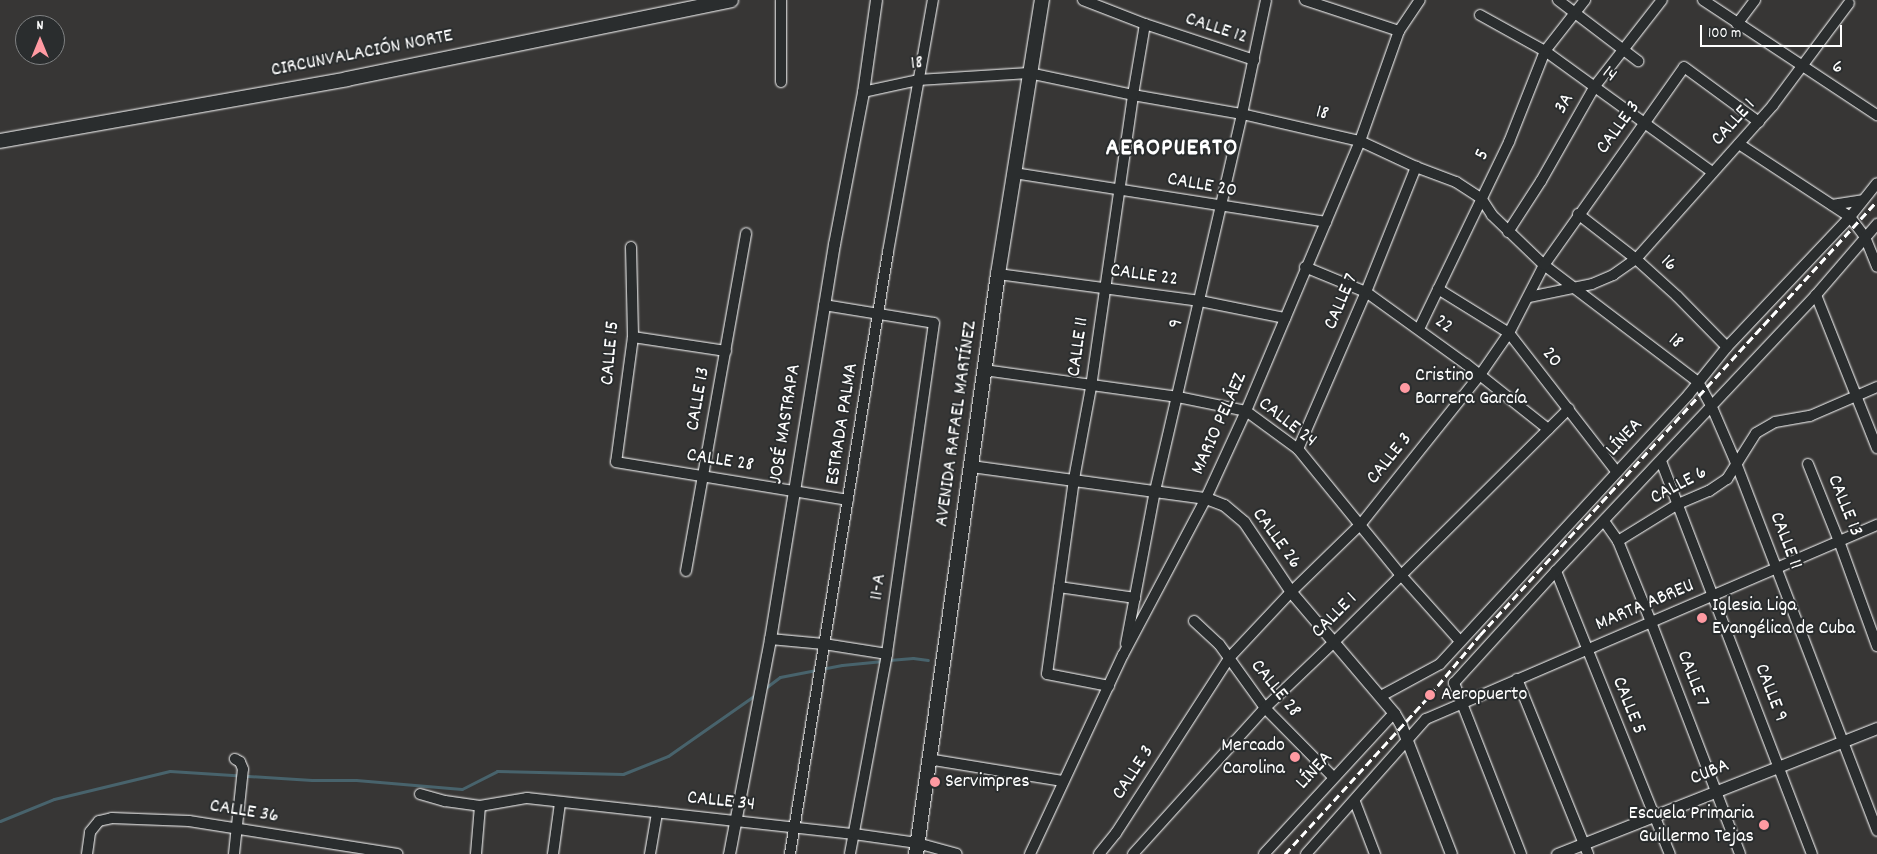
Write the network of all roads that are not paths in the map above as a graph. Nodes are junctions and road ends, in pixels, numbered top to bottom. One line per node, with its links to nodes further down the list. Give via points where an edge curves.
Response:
1 (731, 0): 36 (main road, CIRCUNVALACIÓN NORTE, via 347,79)
2 (781, 0): 28 (street)
3 (876, 0): 30 (street, JOSÉ MASTRAPA)
4 (933, 0): 27 (street, ESTRADA PALMA)
5 (1042, 0): 26 (main road, AVENIDA RAFAEL MARTÍNEZ)
6 (1083, 0): 18 (street, CALLE 12)
7 (1266, 0): 23 (street, 9)
8 (1305, 0): 20 (street)
9 (1420, 0): 20 (street, MARIO PELÁEZ)
10 (1558, 0): 16 (street)
11 (1585, 0): 16 (street, 5)
12 (1662, 0): 21 (street, 3A)
13 (1703, 0): 19 (street, 6)
14 (1755, 0): 19 (street)
15 (1849, 3): 25 (street, CALLE 1)
16 (1574, 13): 21 (street); 22 (street, 5)
17 (1480, 15): 22 (street, 14)
18 (1145, 24): 23 (street, CALLE 12); 31 (street, CALLE 11)
19 (1737, 24): 25 (street, 6)
20 (1399, 31): 37 (street, MARIO PELÁEZ)
21 (1622, 50): 24 (street); 29 (street, 3A)
22 (1545, 51): 29 (street, 14); 44 (street, 5)
23 (1254, 60): 32 (street, 9)
24 (1638, 61)
25 (1802, 66): 33 (street, 6); 34 (street, CALLE 1)
26 (1029, 73): 27 (street, 18); 31 (street, 18); 41 (main road, AVENIDA RAFAEL MARTÍNEZ)
27 (918, 80): 30 (street, 18); 69 (street, ESTRADA PALMA)
28 (781, 82)
29 (1595, 86): 35 (street, 14); 52 (street, 3A, via 1541,182)
30 (863, 92): 68 (street, JOSÉ MASTRAPA)
31 (1133, 95): 32 (street, 18); 43 (street, CALLE 11)
32 (1242, 114): 37 (street, 18); 47 (street, 9)
33 (1877, 115)
34 (1758, 122): 35 (street, CALLE 3, via 1684,67); 38 (street, CALLE 1)
35 (1644, 123): 40 (street, 14); 48 (street, CALLE 3)
36 (0, 141)
37 (1360, 141): 39 (street, 18); 50 (street, MARIO PELÁEZ)
38 (1739, 144): 40 (street, CALLE 1); 46 (street)
39 (1416, 167): 44 (street, 18, via 1456,182); 64 (street, CALLE 7)
40 (1712, 172): 56 (street, CALLE 1)
41 (1014, 173): 43 (street, CALLE 20); 60 (main road, AVENIDA RAFAEL MARTÍNEZ)
42 (1877, 183): 45 (street, LÍNEA)
43 (1120, 189): 47 (street, CALLE 20); 61 (street, CALLE 11)
44 (1481, 198): 52 (street, 18, via 1492,216); 63 (street, 5)
45 (1863, 200): 46 (street); 49 (street, LÍNEA)
46 (1832, 205): 49 (street)
47 (1221, 207): 50 (street, CALLE 20); 67 (street, 9)
48 (1578, 214): 56 (street, 16); 57 (street, CALLE 3)
49 (1850, 217): 54 (street); 74 (street, LÍNEA)
50 (1326, 222): 58 (street, MARIO PELÁEZ)
51 (1877, 224): 54 (street, LÍNEA)
52 (1508, 232): 57 (street, 18)
53 (746, 233): 75 (street, CALLE 13)
54 (1865, 237): 59 (street); 65 (street, LÍNEA)
55 (632, 248): 73 (street, CALLE 15)
56 (1636, 259): 62 (street, CALLE 1, via 1613,275); 74 (street, 16)
57 (1544, 265): 62 (street, 18); 66 (street, CALLE 3)
58 (1305, 267): 64 (street, 22); 70 (street, MARIO PELÁEZ)
59 (1877, 267)
60 (998, 274): 61 (street, CALLE 22); 76 (main road, AVENIDA RAFAEL MARTÍNEZ)
61 (1105, 288): 67 (street, CALLE 22); 79 (street, CALLE 11)
62 (1576, 288): 66 (street, CALLE 1); 78 (street, 18)
63 (1438, 289): 71 (street, 5); 72 (street, 20)
64 (1366, 292): 71 (street, 22); 88 (street, CALLE 7)
65 (1816, 295): 82 (street); 83 (street, LÍNEA)
66 (1529, 297): 72 (street, CALLE 3)
67 (1200, 301): 70 (street, CALLE 22); 81 (street, 9)
68 (824, 305): 69 (street); 98 (street, JOSÉ MASTRAPA)
69 (878, 313): 100 (street, ESTRADA PALMA); 123 (street, 11-A, via 934,323)
70 (1285, 318): 85 (street, MARIO PELÁEZ)
71 (1419, 329): 77 (street, 22)
72 (1509, 333): 77 (street, CALLE 3); 84 (street, 20)
73 (633, 337): 75 (street); 90 (street, CALLE 15)
74 (1727, 347): 78 (street, LÍNEA)
75 (726, 352): 95 (street, CALLE 13)
76 (984, 370): 79 (street, CALLE 24); 93 (main road, AVENIDA RAFAEL MARTÍNEZ)
77 (1480, 375): 86 (street, 22); 103 (street, CALLE 3)
78 (1698, 382): 83 (street, CALLE 11); 94 (street, LÍNEA)
79 (1091, 387): 81 (street, CALLE 24); 96 (street, CALLE 11)
80 (1877, 387): 82 (street, CALLE 6)
81 (1178, 397): 85 (street, CALLE 24); 97 (street, 9)
82 (1856, 397): 87 (street); 91 (street, CALLE 6, via 1810,416 1775,422 1756,433)
83 (1711, 405): 89 (street, LÍNEA); 91 (street, CALLE 11)
84 (1569, 409): 86 (street, CALLE 1); 94 (street, 20)
85 (1246, 411): 88 (street, CALLE 24); 99 (street, MARIO PELÁEZ)
86 (1548, 429): 110 (street, CALLE 1)
87 (1877, 448)
88 (1298, 449): 103 (street, CALLE 24)
89 (1661, 461): 101 (street, CALLE 9); 102 (street, LÍNEA)
90 (616, 462): 95 (street, CALLE 28)
91 (1736, 462): 101 (street, CALLE 6, via 1727,479 1709,491); 107 (street, CALLE 11)
92 (1808, 464): 106 (street, CALLE 13)
93 (971, 466): 96 (street, CALLE 26); 136 (main road, AVENIDA RAFAEL MARTÍNEZ)
94 (1617, 472): 118 (street, LÍNEA)
95 (704, 476): 98 (street, CALLE 28); 108 (street, CALLE 13)
96 (1074, 480): 97 (street, CALLE 26); 111 (street, CALLE 11)
97 (1155, 491): 99 (street, CALLE 26); 114 (street, 9)
98 (794, 492): 100 (street, CALLE 28); 117 (street, JOSÉ MASTRAPA)
99 (1206, 498): 112 (street, CALLE 26, via 1224,505 1244,522); 124 (street, MARIO PELÁEZ)
100 (848, 500): 120 (street, ESTRADA PALMA)
101 (1678, 504): 105 (street, CALLE 6); 113 (street, CALLE 9)
102 (1604, 521): 105 (street, CALLE 7); 109 (street, LÍNEA)
103 (1361, 524): 110 (street, CALLE 24); 112 (street, CALLE 3)
104 (1877, 525): 106 (street, MARTA ABREU)
105 (1618, 541): 116 (street, CALLE 7)
106 (1839, 541): 107 (street, MARTA ABREU); 121 (street, CALLE 13)
107 (1777, 568): 113 (street, MARTA ABREU); 134 (street, CALLE 11)
108 (686, 571)
109 (1556, 571): 122 (street, CALLE 5); 129 (street, LÍNEA, via 1454,683)
110 (1400, 574): 118 (street, CALLE 24); 119 (street, CALLE 1)
111 (1059, 587): 114 (street); 127 (street, CALLE 11, via 1047,674)
112 (1291, 592): 119 (street, CALLE 26); 125 (street, CALLE 3)
113 (1713, 595): 116 (street, MARTA ABREU); 137 (street, CALLE 9)
114 (1134, 598): 124 (street, 9)
115 (1194, 621): 125 (street, CALLE 28)
116 (1651, 622): 122 (street, MARTA ABREU); 140 (street, CALLE 7)
117 (770, 639): 120 (street); 147 (street, JOSÉ MASTRAPA)
118 (1460, 640): 128 (street, LÍNEA, via 1440,664)
119 (1334, 642): 128 (street, CALLE 26); 130 (street, CALLE 1)
120 (824, 644): 123 (street); 148 (street, ESTRADA PALMA)
121 (1877, 646)
122 (1586, 650): 126 (street, MARTA ABREU); 146 (street, CALLE 5)
123 (887, 654): 151 (street, 11-A)
124 (1123, 656): 127 (street, MARIO PELÁEZ)
125 (1229, 658): 130 (street, CALLE 28); 165 (street, CALLE 3)
126 (1517, 679): 129 (street, MARTA ABREU); 153 (street)
127 (1109, 686): 139 (street, MARIO PELÁEZ)
128 (1381, 696): 131 (street, CALLE 26)
129 (1462, 703): 133 (street, MARTA ABREU, via 1426,719); 171 (street)
130 (1265, 708): 138 (street, CALLE 28); 166 (street, CALLE 1)
131 (1394, 713): 133 (street, CALLE 26); 138 (street, LÍNEA)
132 (1877, 728): 134 (street, CUBA)
133 (1407, 741): 142 (street); 170 (street, CALLE 26)
134 (1843, 741): 137 (street, CUBA); 150 (street, CALLE 11)
135 (235, 759): 149 (street, via 243,769)
136 (928, 759): 139 (street); 152 (main road, AVENIDA RAFAEL MARTÍNEZ)
137 (1780, 766): 140 (street, CUBA); 175 (street, CALLE 9)
138 (1333, 777): 167 (street, LÍNEA)
139 (1062, 781): 164 (street, MARIO PELÁEZ)
140 (1716, 791): 146 (street, CUBA); 174 (street, CALLE 7)
141 (420, 794): 144 (street, CALLE 34)
142 (1355, 802): 168 (street); 169 (street)
143 (560, 803): 144 (street, CALLE 34, via 527,798); 145 (street, CALLE 34); 158 (street)
144 (480, 811): 157 (street)
145 (657, 813): 147 (street, CALLE 34); 159 (street)
146 (1654, 816): 153 (street, CUBA); 173 (street, CALLE 5)
147 (735, 821): 148 (street, CALLE 34); 160 (street, JOSÉ MASTRAPA)
148 (796, 828): 151 (street, CALLE 34); 161 (street, ESTRADA PALMA)
149 (238, 830): 154 (street, CALLE 36, via 189,820 112,818 100,821 90,832); 155 (street); 156 (street, CALLE 36)
150 (1877, 831)
151 (854, 834): 152 (street, CALLE 34); 162 (street, 11-A)
152 (917, 848): 163 (street, CALLE 34)
153 (1586, 849): 172 (street, CUBA)
154 (86, 854)
155 (234, 854)
156 (397, 854)
157 (476, 854)
158 (553, 854)
159 (650, 854)
160 (729, 854)
161 (790, 854)
162 (850, 854)
163 (956, 854)
164 (1030, 854)
165 (1100, 854)
166 (1133, 854)
167 (1264, 854)
168 (1306, 854)
169 (1375, 854)
170 (1451, 854)
171 (1521, 854)
172 (1557, 854)
173 (1670, 854)
174 (1740, 854)
175 (1812, 854)

